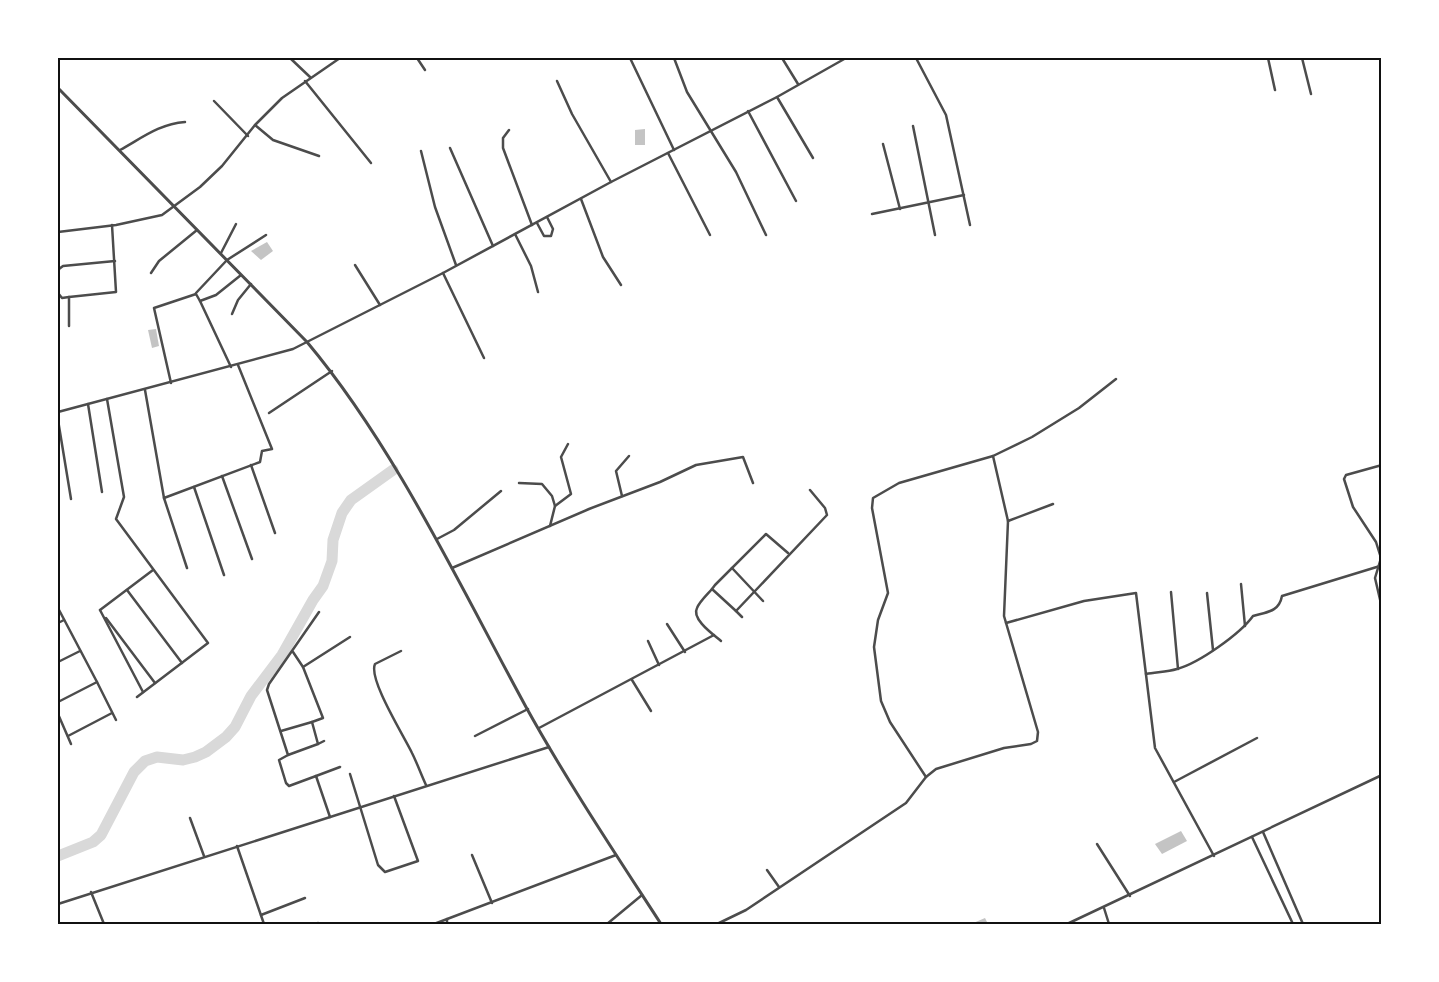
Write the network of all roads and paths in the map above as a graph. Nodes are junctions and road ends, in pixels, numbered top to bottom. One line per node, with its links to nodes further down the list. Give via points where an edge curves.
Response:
1 (290, 58): 12 (street)
2 (340, 58): 12 (street)
3 (417, 58): 11 (street)
4 (630, 58): 31 (street)
5 (674, 58): 26 (street, via 687,92)
6 (782, 58): 15 (street)
7 (846, 58): 15 (street)
8 (916, 58): 38 (street, via 943,106)
9 (1268, 58): 17 (street)
10 (1302, 58): 18 (street)
11 (425, 70)
12 (310, 77): 13 (street)
13 (305, 81): 23 (street); 36 (street)
14 (557, 82): 37 (street)
15 (798, 84): 19 (street)
16 (58, 88): 30 (street)
17 (1275, 90)
18 (1311, 94)
19 (777, 97): 21 (street); 35 (street)
20 (214, 101): 27 (street)
21 (748, 111): 26 (street); 40 (street)
22 (185, 122): 30 (street, via 155,129)
23 (255, 125): 27 (street); 34 (street, via 273,140)
24 (913, 126): 41 (street)
25 (509, 130): 49 (street, via 503,138 503,148)
26 (711, 130): 31 (street); 54 (street)
27 (248, 136): 42 (street, via 200,187)
28 (883, 144): 43 (street)
29 (450, 148): 58 (street)
30 (120, 150): 42 (street)
31 (674, 150): 33 (street)
32 (421, 151): 63 (street, via 435,207)
33 (668, 153): 37 (street); 55 (street)
34 (319, 156)
35 (813, 158)
36 (371, 163)
37 (611, 182): 39 (street)
38 (964, 195): 41 (street); 50 (street)
39 (581, 199): 45 (street); 69 (street, via 603,257)
40 (796, 201)
41 (929, 203): 43 (street); 56 (street)
42 (175, 206): 48 (street, via 155,218); 51 (street)
43 (900, 209): 44 (street)
44 (872, 214)
45 (547, 217): 46 (street); 46 (street, via 551,236 544,236)
46 (536, 223): 49 (street)
47 (236, 224): 59 (street)
48 (112, 225): 52 (street); 61 (street)
49 (532, 225): 53 (street)
50 (970, 225)
51 (198, 229): 59 (street); 64 (street, via 168,253)
52 (58, 232)
53 (515, 234): 58 (street); 70 (street, via 531,266)
54 (766, 234)
55 (710, 235)
56 (935, 235)
57 (266, 236): 60 (street)
58 (493, 246): 63 (street)
59 (221, 253): 60 (street)
60 (227, 260): 67 (street); 72 (street)
61 (115, 261): 66 (street, via 63,266); 73 (street, via 116,292)
62 (355, 265): 75 (street)
63 (456, 265): 65 (street)
64 (151, 272)
65 (443, 273): 75 (street); 79 (street)
66 (58, 275)
67 (241, 275): 68 (street); 74 (street, via 216,295)
68 (251, 284): 76 (street); 78 (street)
69 (621, 285)
70 (538, 292)
71 (58, 294): 73 (street, via 62,298)
72 (196, 294): 74 (street); 84 (street, via 153,310)
73 (69, 297): 77 (street)
74 (200, 301): 81 (street)
75 (380, 305): 78 (street)
76 (232, 314)
77 (69, 326)
78 (307, 342): 80 (street); 82 (street)
79 (484, 358)
80 (238, 365): 81 (street); 94 (street, via 272,450 262,451 260,462)
81 (231, 367): 84 (street)
82 (332, 372): 89 (street); 111 (street)
83 (1116, 379): 93 (street, via 1054,425)
84 (171, 383): 85 (street)
85 (145, 390): 86 (street); 104 (street)
86 (107, 399): 87 (street); 118 (street, via 124,497 116,519)
87 (88, 404): 88 (street); 102 (street)
88 (58, 412)
89 (269, 413)
90 (58, 420): 105 (street)
91 (568, 444): 107 (street, via 561,457 571,494)
92 (629, 456): 103 (street, via 616,471)
93 (993, 456): 108 (street); 179 (street, via 899,483 884,489 872,500 888,593 878,620 874,647 879,691 890,722)
94 (250, 465): 96 (street); 110 (street)
95 (1382, 465): 114 (street, via 1346,475 1344,479 1353,507 1374,535 1381,558)
96 (222, 476): 99 (street); 113 (street)
97 (519, 483): 107 (street, via 542,484)
98 (753, 483): 103 (street, via 747,462 741,457 696,465)
99 (194, 486): 104 (street); 119 (street)
100 (501, 490): 111 (street, via 454,530)
101 (810, 490): 112 (street, via 828,513)
102 (102, 492)
103 (622, 496): 109 (street)
104 (164, 498): 115 (street)
105 (71, 499)
106 (1053, 504): 108 (street)
107 (556, 506): 109 (street)
108 (1008, 521): 135 (street)
109 (550, 527): 117 (street)
110 (275, 533)
111 (435, 540): 117 (street)
112 (788, 554): 116 (street, via 766,534); 123 (street)
113 (252, 559)
114 (1380, 566): 128 (street, via 1375,578); 137 (street, via 1282,596 1280,604 1271,612 1253,616)
115 (187, 568)
116 (732, 568): 121 (street); 123 (street)
117 (451, 569): 159 (street)
118 (153, 570): 122 (street); 148 (street, via 208,643)
119 (224, 575)
120 (1241, 584): 137 (street)
121 (712, 589): 130 (street); 138 (street, via 696,610 698,619)
122 (127, 590): 129 (street); 148 (street)
123 (754, 591): 126 (street); 130 (street)
124 (1171, 592): 151 (street)
125 (1207, 593): 142 (street)
126 (763, 600)
127 (58, 608): 133 (street)
128 (1382, 608)
129 (100, 610): 155 (street); 156 (street)
130 (736, 611): 132 (street)
131 (318, 612): 145 (street)
132 (742, 617)
133 (64, 620): 134 (street); 143 (street)
134 (58, 623)
135 (1006, 623): 152 (street, via 1084,601 1136,593); 179 (street, via 1038,732 1037,741 958,761 936,769)
136 (667, 624): 146 (street)
137 (1245, 627): 142 (street)
138 (714, 635): 141 (street); 146 (street)
139 (350, 637): 150 (street)
140 (648, 641): 149 (street)
141 (722, 641)
142 (1213, 650): 151 (street)
143 (80, 651): 147 (street); 154 (street)
144 (401, 651): 181 (street, via 375,664 374,672)
145 (292, 652): 150 (street); 166 (street, via 268,687)
146 (684, 652): 149 (street)
147 (58, 662)
148 (182, 663): 155 (street)
149 (659, 665): 153 (street)
150 (303, 667): 164 (street, via 323,716)
151 (1178, 669): 152 (street)
152 (1146, 674): 180 (street, via 1155,748)
153 (632, 680): 160 (street); 165 (street)
154 (98, 682): 158 (street); 162 (street)
155 (155, 683): 156 (street)
156 (143, 692): 157 (street)
157 (137, 697)
158 (58, 702)
159 (528, 709): 165 (street); 168 (street)
160 (650, 711)
161 (58, 714): 167 (street)
162 (112, 714): 163 (street); 167 (street)
163 (116, 720)
164 (312, 722): 166 (street); 172 (street)
165 (539, 728): 173 (street)
166 (281, 731): 174 (street)
167 (68, 736): 171 (street)
168 (475, 736)
169 (1257, 738): 180 (street)
170 (324, 741): 172 (street)
171 (71, 744)
172 (318, 744): 174 (street)
173 (549, 747): 181 (street); 191 (street)
174 (288, 755): 178 (street, via 280,758 279,762 287,785)
175 (340, 768): 178 (street)
176 (350, 774): 183 (street)
177 (1382, 775): 186 (street)
178 (316, 776): 184 (street)
179 (926, 777): 195 (street, via 906,804)
180 (1174, 782): 193 (street)
181 (426, 785): 182 (street)
182 (394, 796): 183 (street); 183 (street, via 418,861 387,872 378,865)
183 (361, 807): 184 (street)
184 (330, 817): 189 (street)
185 (190, 818): 192 (street)
186 (1263, 832): 187 (street); 215 (street)
187 (1252, 838): 193 (street); 214 (street)
188 (1097, 844): 198 (street)
189 (237, 846): 192 (street); 203 (street)
190 (472, 855): 200 (street)
191 (616, 855): 197 (street); 200 (street)
192 (204, 856): 196 (street)
193 (1214, 856): 198 (street)
194 (767, 870): 195 (street)
195 (779, 887): 211 (street, via 746,910)
196 (91, 892): 201 (street); 205 (street)
197 (642, 895): 209 (street); 210 (street)
198 (1130, 896): 202 (street)
199 (305, 898): 203 (street)
200 (492, 903): 204 (street)
201 (58, 904)
202 (1104, 908): 212 (street); 213 (street)
203 (261, 915): 206 (street)
204 (447, 919): 207 (street); 208 (street)
205 (104, 924)
206 (264, 924)
207 (434, 924)
208 (447, 924)
209 (607, 924)
210 (661, 924)
211 (717, 924)
212 (1067, 924)
213 (1109, 924)
214 (1293, 924)
215 (1303, 924)

